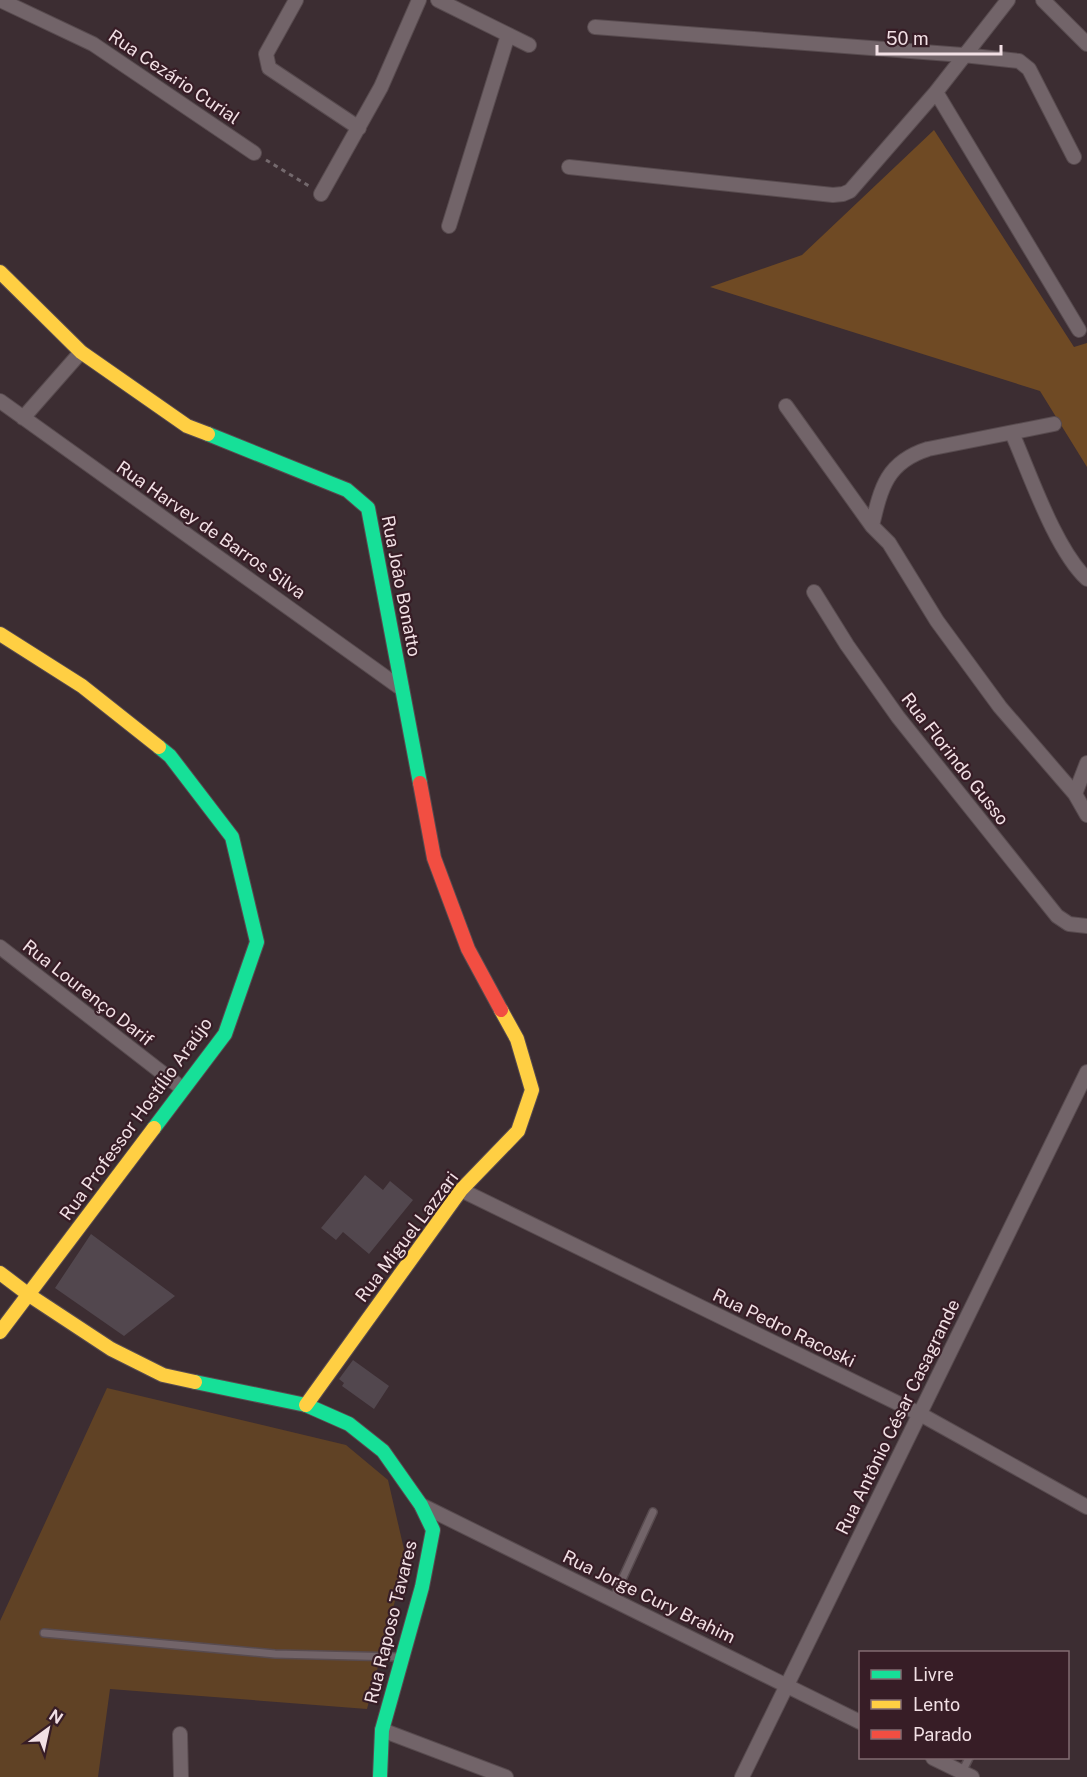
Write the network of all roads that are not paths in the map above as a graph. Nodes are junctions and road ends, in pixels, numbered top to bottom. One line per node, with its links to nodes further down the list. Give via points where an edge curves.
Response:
1 (0, 0): 14 (street, Rua Cezário Curial, via 93,44)
2 (296, 0): 13 (street, via 266,54 269,68)
3 (419, 0): 13 (street, via 381,87)
4 (438, 0): 8 (street)
5 (1008, 0): 11 (street)
6 (1043, 0): 9 (street)
7 (596, 27): 11 (street)
8 (508, 35): 10 (street); 18 (street)
9 (1087, 44)
10 (529, 45)
11 (963, 55): 12 (street); 15 (street, via 1019,62 1029,69)
12 (936, 92): 16 (street, via 850,191 843,194); 20 (street)
13 (358, 128): 17 (street)
14 (254, 153)
15 (1074, 157)
16 (569, 167)
17 (321, 194)
18 (449, 226)
19 (0, 272): 21 (street, Rua João Bonatto)
20 (1079, 330)
21 (81, 351): 24 (street); 31 (street, Rua João Bonatto, via 187,426 347,490 368,508)
22 (0, 401): 24 (street, Rua Harvey de Barros Silva)
23 (786, 406): 27 (street)
24 (23, 418): 31 (street, Rua Harvey de Barros Silva)
25 (1054, 424): 26 (street)
26 (1012, 433): 27 (street, via 913,454 887,477); 28 (street, via 1060,540)
27 (872, 526): 33 (street, via 889,543 937,621 993,698)
28 (1087, 579)
29 (814, 592): 36 (street, Rua Florindo Gusso, via 898,717 1050,908 1069,924)
30 (0, 634): 39 (street, Rua Professor Hostílio Araújo, via 82,686 170,756 232,837 257,942 225,1034)
31 (402, 688): 40 (street, Rua João Bonatto, via 434,858 468,949 517,1039)
32 (1087, 763): 33 (street)
33 (1075, 794): 34 (street); 35 (street)
34 (1087, 803)
35 (1087, 815)
36 (1087, 926)
37 (0, 947): 39 (street, Rua Lourenço Darif)
38 (1087, 1072): 46 (street, Rua Antônio César Casagrande)
39 (183, 1089): 43 (street, Rua Professor Hostílio Araújo)
40 (532, 1090): 41 (street, Rua Miguel Lazzari, via 518,1131)
41 (461, 1190): 45 (street, Rua Miguel Lazzari); 46 (street, Rua Pedro Racoski)
42 (0, 1273): 43 (street, Rua Raposo Tavares)
43 (29, 1296): 44 (street, Rua Professor Hostílio Araújo); 45 (street, Rua Raposo Tavares, via 111,1349 163,1375)
44 (0, 1332)
45 (306, 1405): 47 (street, Rua Raposo Tavares, via 349,1424 383,1451)
46 (920, 1414): 48 (street, Rua Pedro Racoski); 53 (street, Rua Antônio César Casagrande)
47 (421, 1505): 50 (street, Rua Jorge Cury Brahim); 52 (street, Rua Raposo Tavares, via 433,1530)
48 (1087, 1507)
49 (653, 1512): 50 (lane)
50 (613, 1599): 53 (street, Rua Jorge Cury Brahim)
51 (44, 1633): 52 (lane, via 275,1654)
52 (402, 1657): 55 (street, Rua Raposo Tavares)
53 (787, 1685): 54 (street, Rua Jorge Cury Brahim); 63 (street, Rua Antônio César Casagrande)
54 (859, 1721)
55 (382, 1730): 61 (street, Rua Raposo Tavares); 62 (street)
56 (180, 1734): 60 (street)
57 (935, 1759): 59 (street)
58 (969, 1759): 59 (lane)
59 (967, 1775)
60 (181, 1777)
61 (380, 1777)
62 (506, 1777)
63 (742, 1777)

